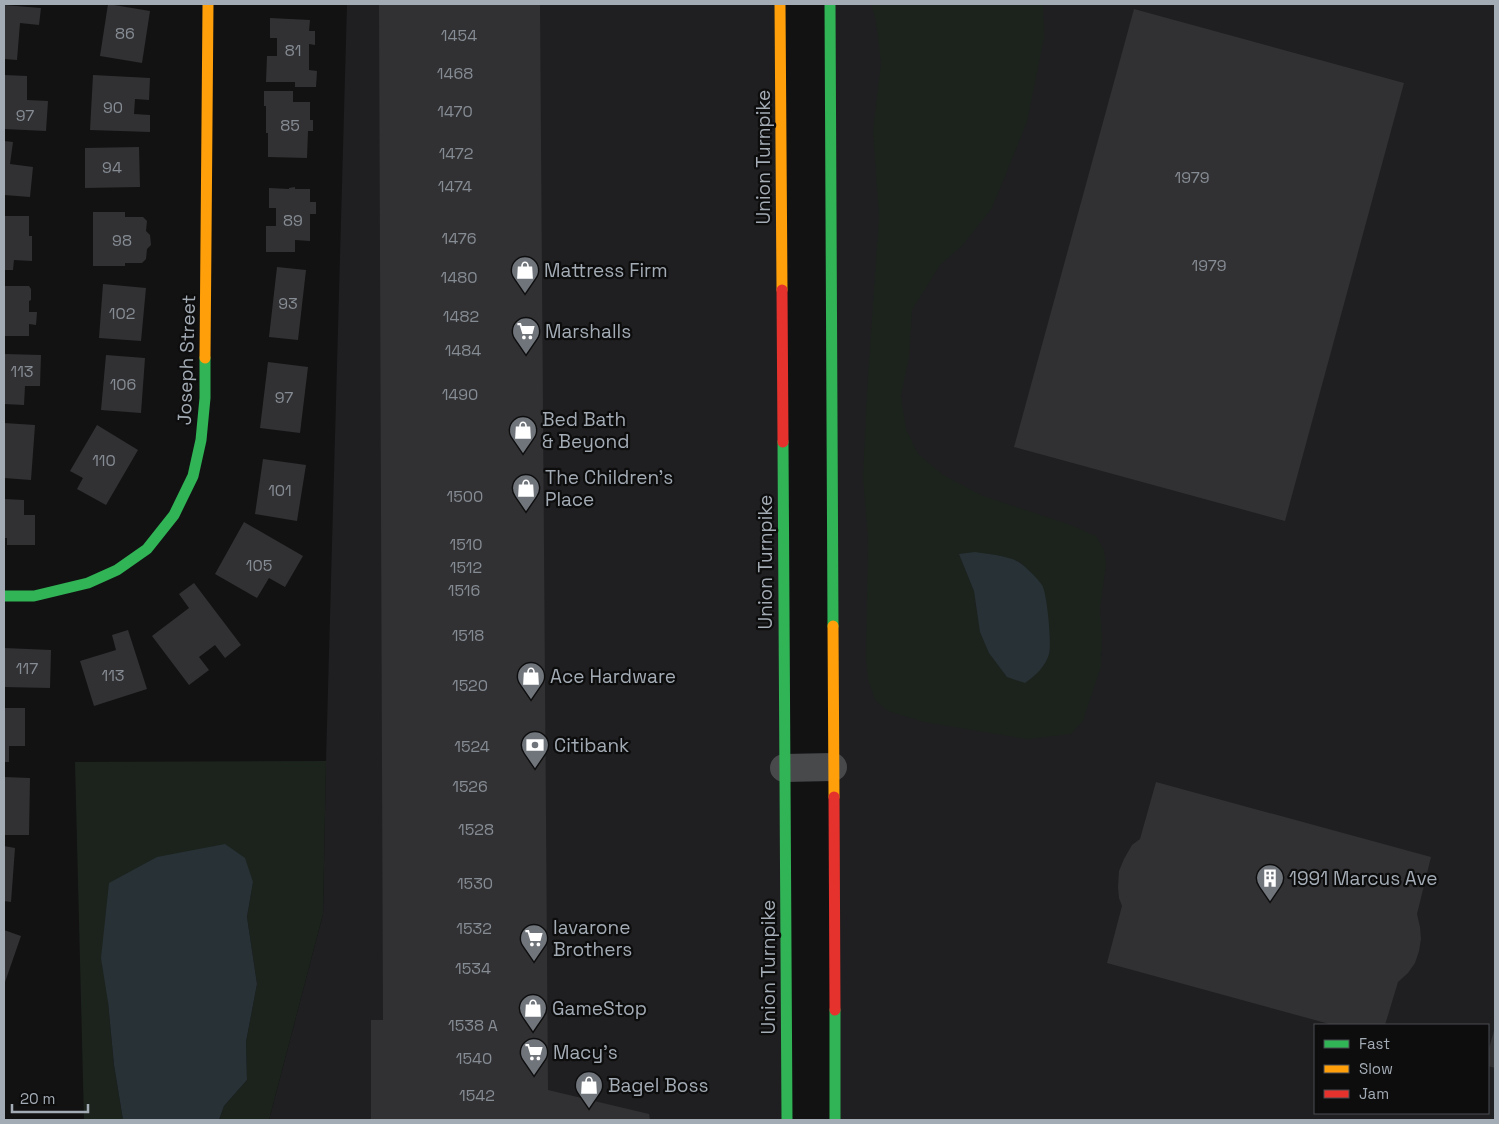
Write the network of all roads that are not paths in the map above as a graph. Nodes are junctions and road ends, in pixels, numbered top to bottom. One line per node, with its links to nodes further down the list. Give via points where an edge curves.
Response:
1 (208, 4): 4 (main road, Joseph Street, via 205,398 193,476 174,515 147,549 117,570 88,583 34,596)
2 (780, 4): 6 (main road, Union Turnpike)
3 (830, 4): 5 (main road)
4 (4, 596)
5 (833, 767): 6 (street); 8 (main road)
6 (784, 768): 7 (main road, Union Turnpike)
7 (787, 1120)
8 (835, 1120)

